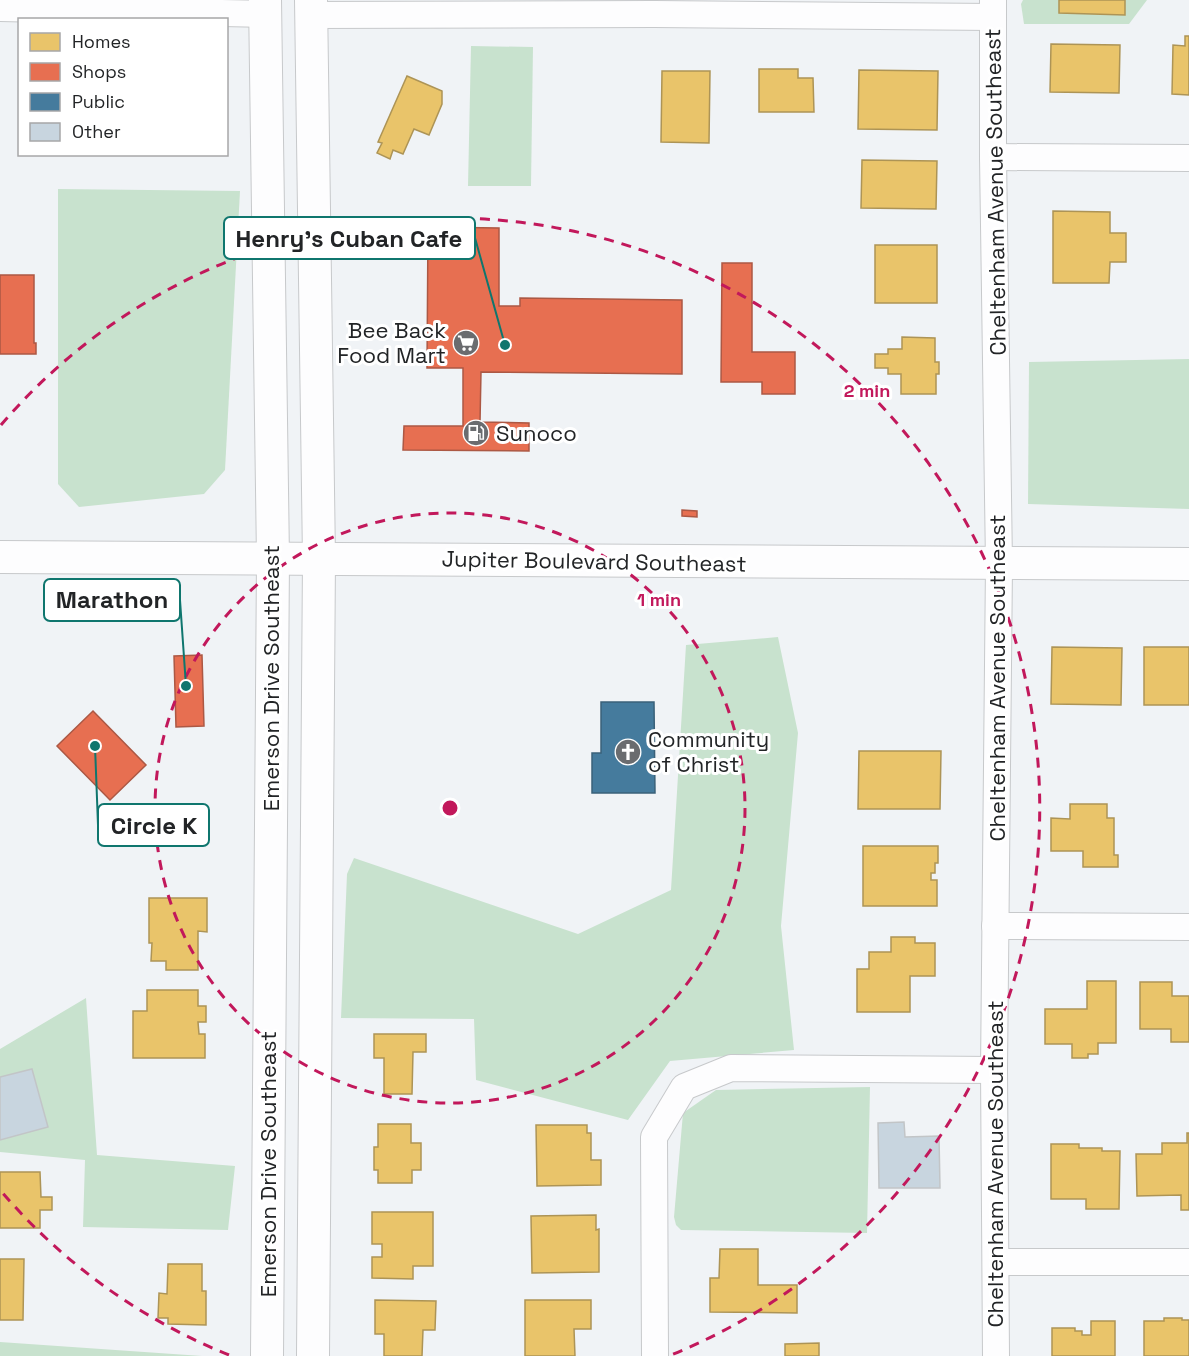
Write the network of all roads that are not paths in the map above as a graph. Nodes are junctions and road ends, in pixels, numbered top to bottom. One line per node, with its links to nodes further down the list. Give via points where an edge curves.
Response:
1 (265, 7): 3 (street); 9 (street, Emerson Drive Southeast)
2 (654, 7): 4 (street); 5 (street)
3 (0, 8)
4 (311, 8): 10 (street, Emerson Drive Southeast)
5 (993, 9): 6 (street, Cheltenham Avenue Southeast)
6 (993, 157): 7 (street); 11 (street, Cheltenham Avenue Southeast)
7 (1189, 158)
8 (0, 557): 9 (street, Jupiter Boulevard Southeast)
9 (273, 559): 10 (street, Jupiter Boulevard Southeast); 18 (street, Emerson Drive Southeast)
10 (319, 559): 11 (street, Jupiter Boulevard Southeast); 19 (street, Emerson Drive Southeast)
11 (999, 564): 12 (street, Jupiter Boulevard Southeast); 13 (street, Cheltenham Avenue Southeast)
12 (1189, 564)
13 (995, 926): 14 (street); 15 (street, Cheltenham Avenue Southeast)
14 (1189, 927)
15 (994, 1070): 16 (street, Cheltenham Avenue Southeast); 20 (street, via 731,1068 684,1087 654,1137)
16 (996, 1262): 17 (street); 21 (street, Cheltenham Avenue Southeast)
17 (1189, 1263)
18 (267, 1356)
19 (313, 1356)
20 (655, 1356)
21 (996, 1356)

